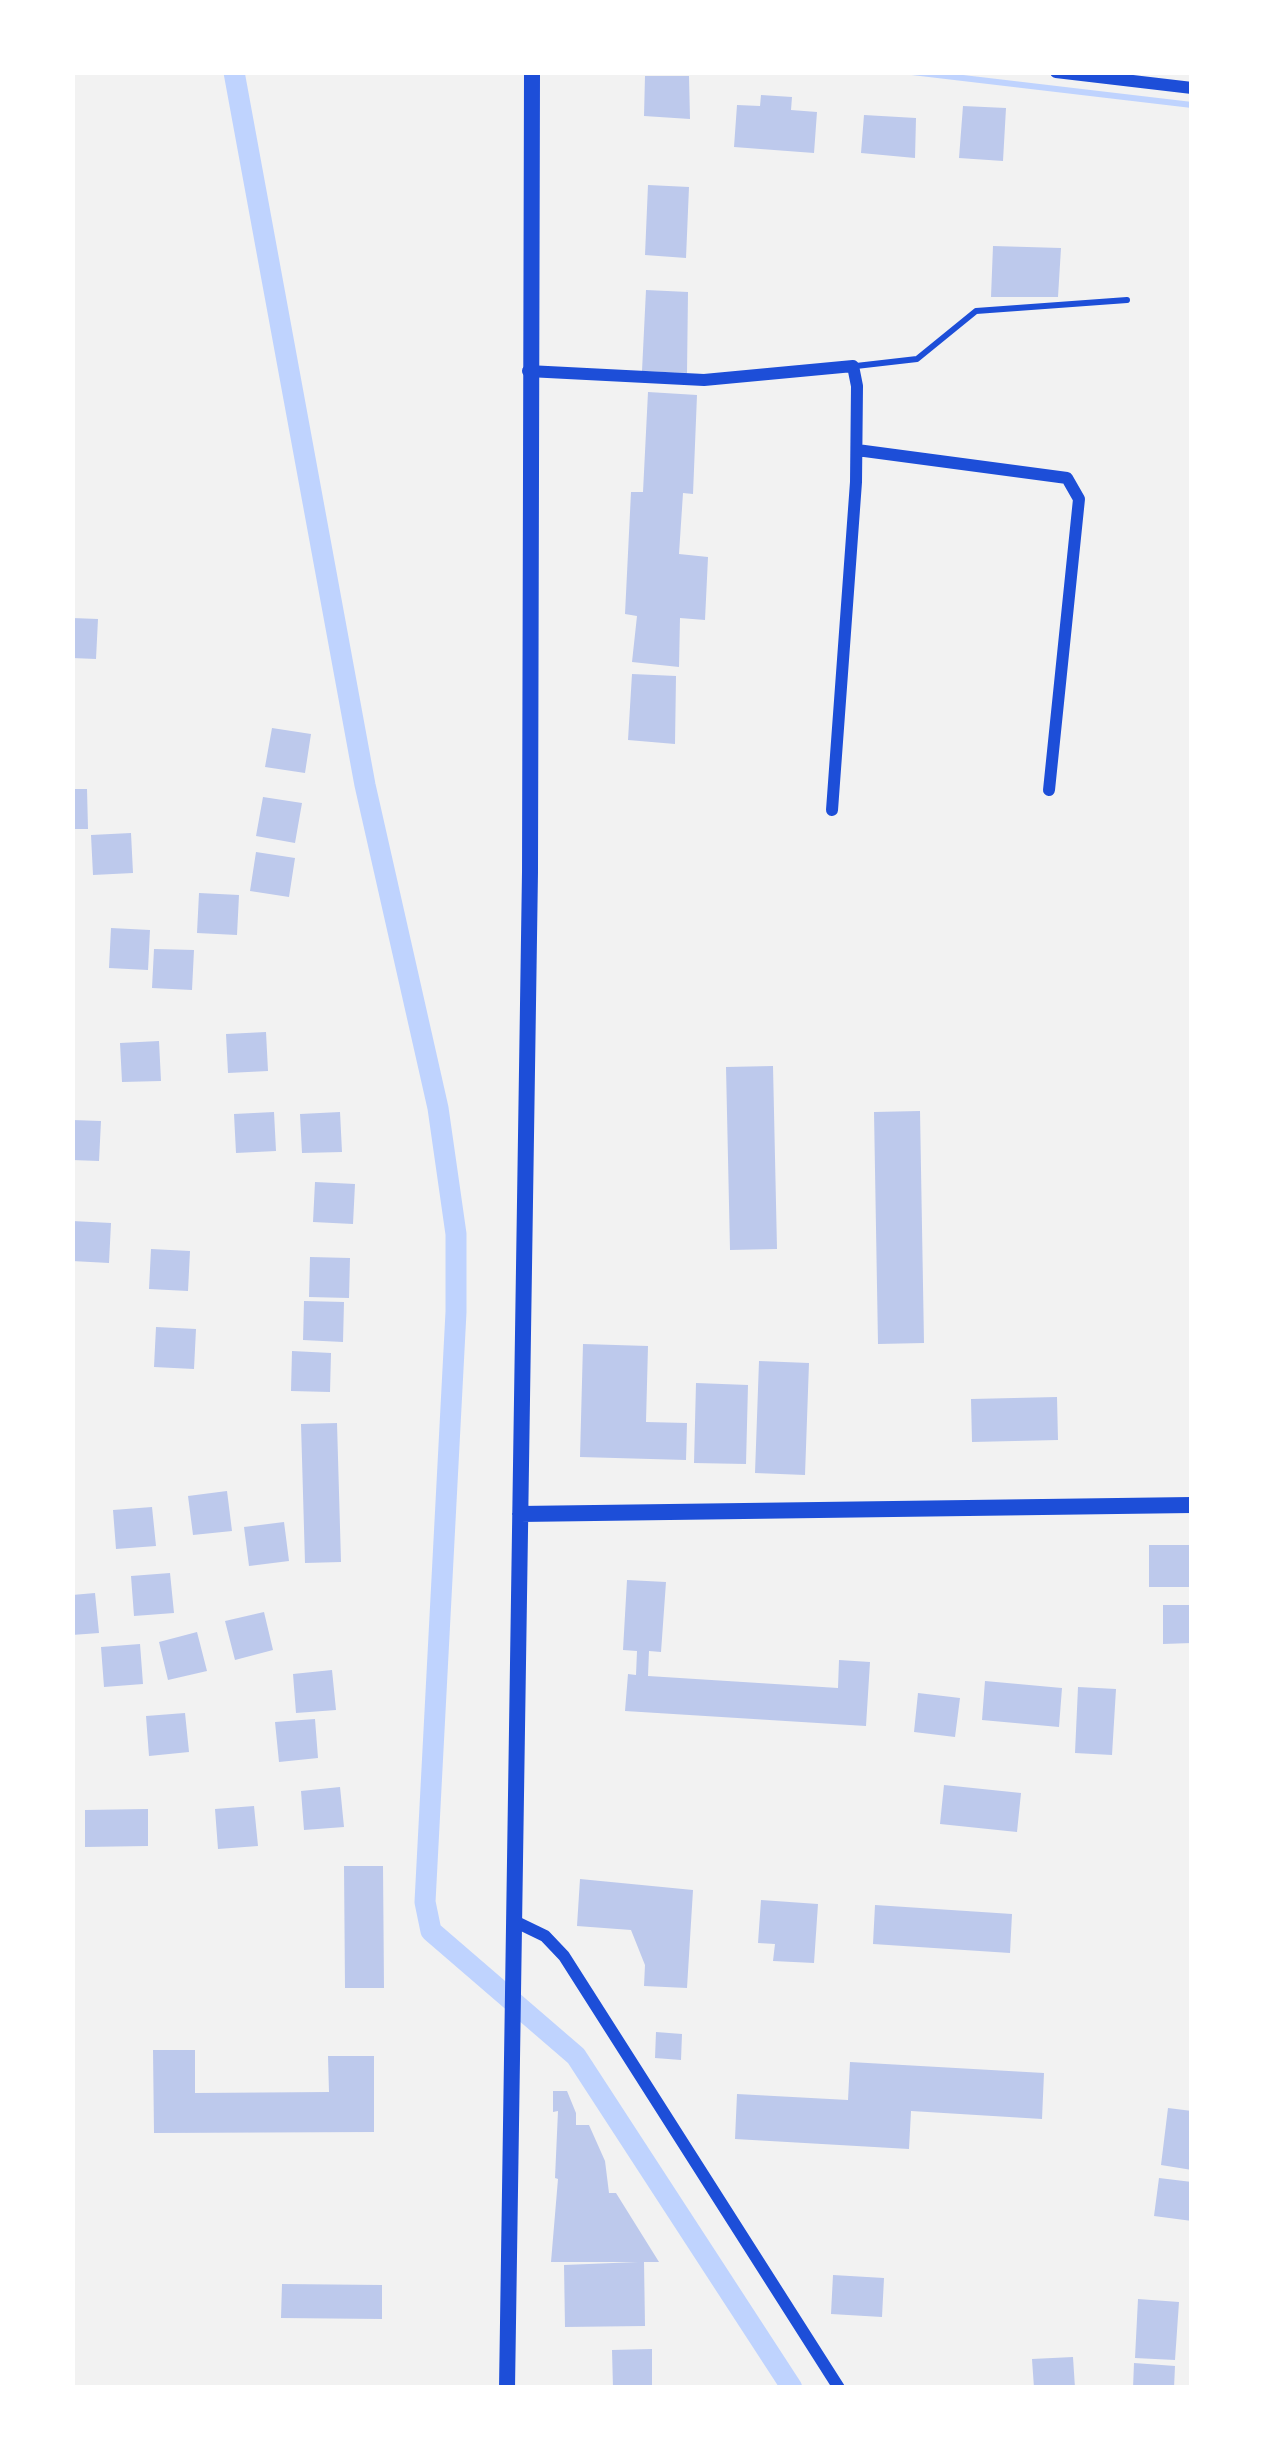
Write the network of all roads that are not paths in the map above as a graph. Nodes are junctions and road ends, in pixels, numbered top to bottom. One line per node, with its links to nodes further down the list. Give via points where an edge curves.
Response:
1 (532, 72): 7 (main road)
2 (1056, 72): 3 (street)
3 (1089, 74): 4 (street)
4 (1192, 88)
5 (1127, 300): 6 (lane, via 976,311 916,359)
6 (853, 366): 7 (street, via 704,380); 8 (street)
7 (528, 371): 12 (main road)
8 (857, 450): 9 (street, via 1067,478 1079,499); 10 (street)
9 (1049, 790)
10 (832, 810)
11 (1192, 1505): 12 (main road)
12 (520, 1514): 13 (main road)
13 (514, 1921): 14 (main road); 15 (street, via 564,1955)
14 (507, 2388)
15 (838, 2388)

